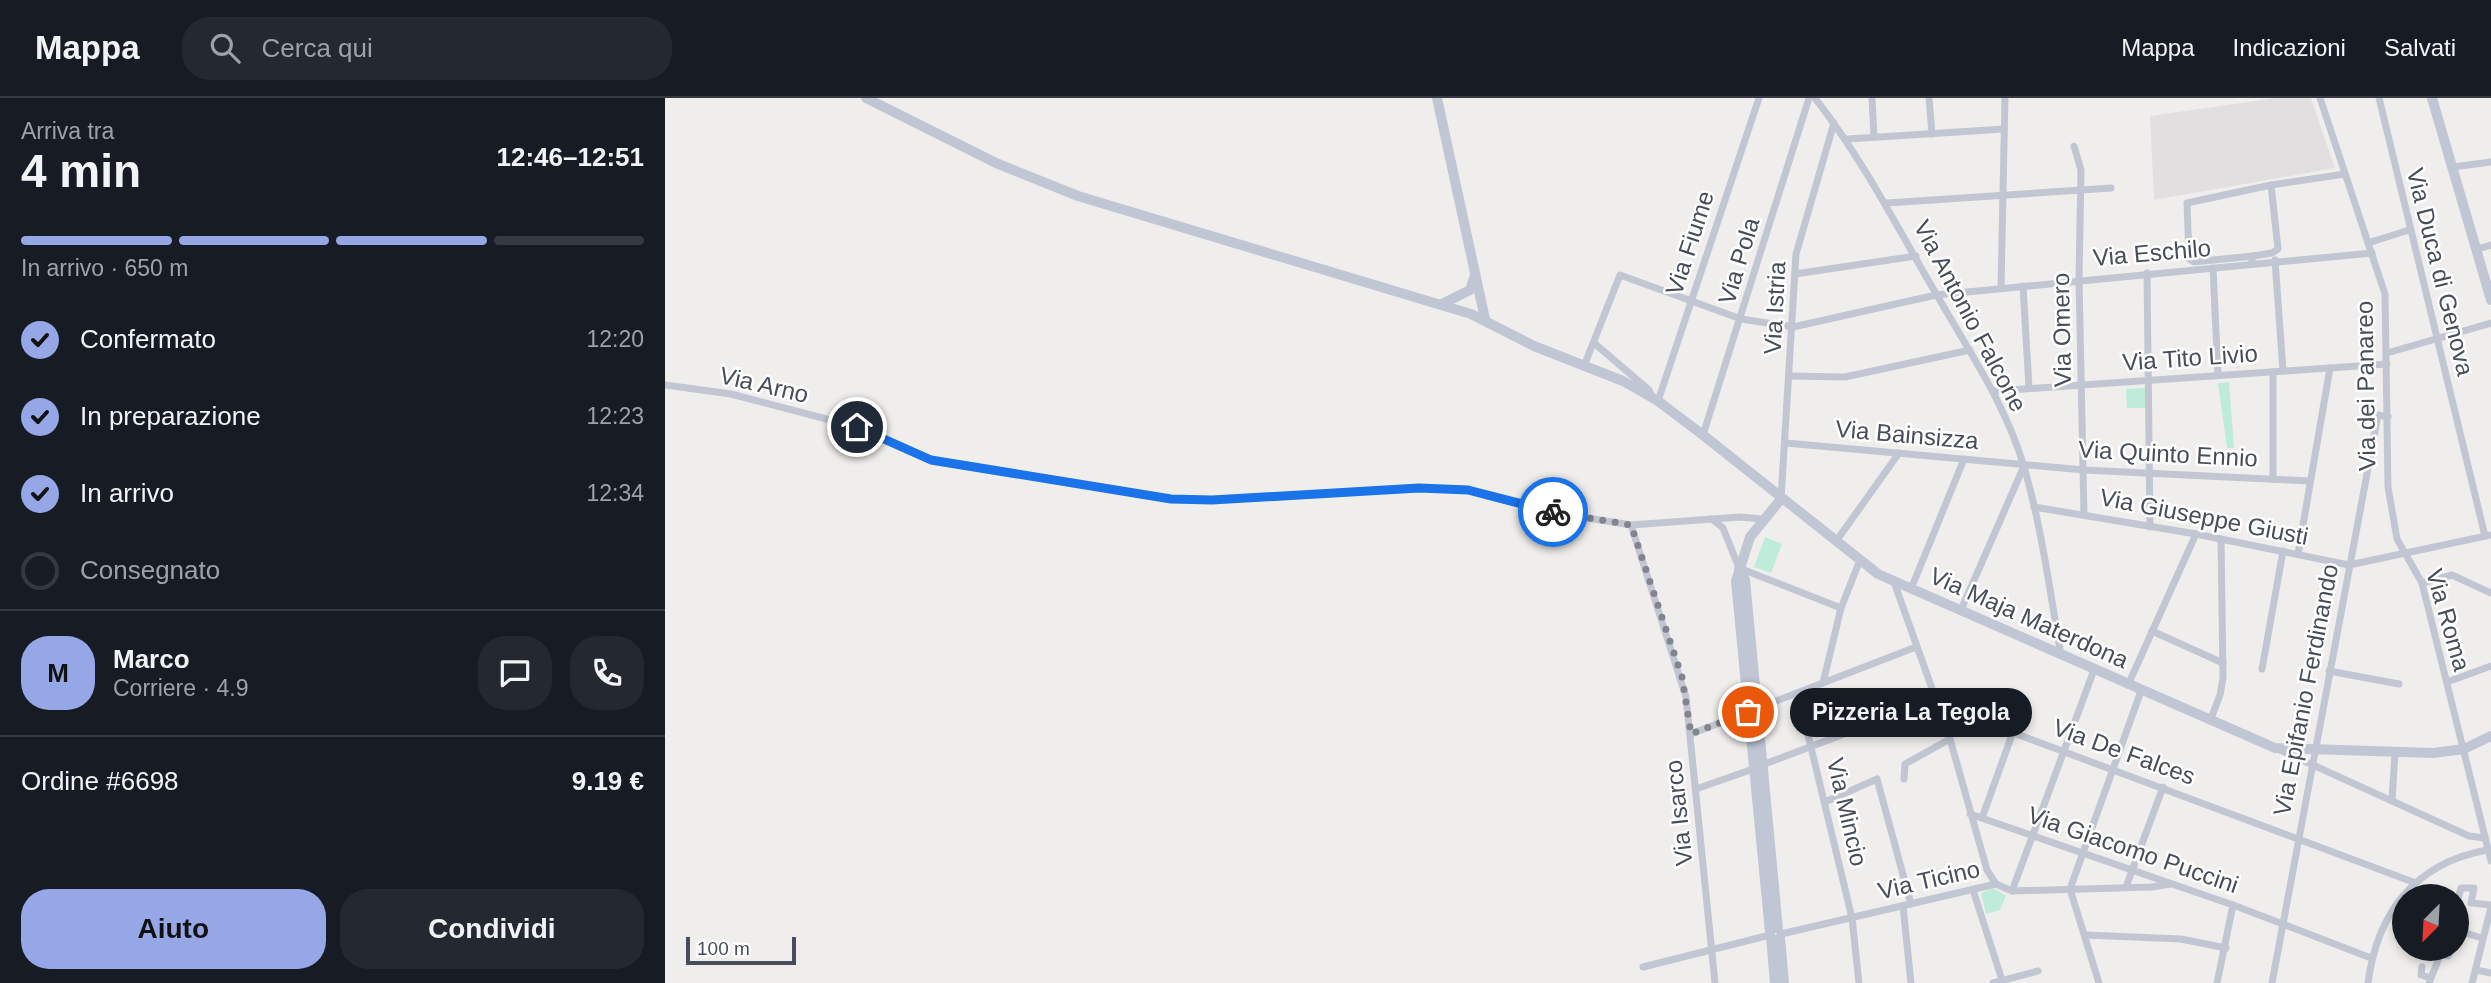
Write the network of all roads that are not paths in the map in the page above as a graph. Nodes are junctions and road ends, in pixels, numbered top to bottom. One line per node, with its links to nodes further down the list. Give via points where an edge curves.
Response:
1 (866, 98): 46 (main road, Via Maja Materdona, via 996,163 1078,196)
2 (1437, 98): 38 (main road)
3 (1759, 98): 44 (street, Via Fiume)
4 (1809, 98): 49 (street, Via Pola)
5 (1815, 98): 12 (street, Via Antonio Falcone)
6 (1872, 98): 15 (street)
7 (1929, 98): 14 (street)
8 (2005, 98): 13 (street)
9 (2320, 98): 20 (street, Via dei Panareo)
10 (2379, 98): 26 (street, Via Duca di Genova)
11 (2432, 98): 19 (main road)
12 (1835, 123): 16 (street, Via Antonio Falcone); 37 (street, Via Istria, via 1796,254)
13 (2004, 129): 14 (street); 24 (street)
14 (1932, 134): 15 (street)
15 (1874, 137): 16 (street)
16 (1847, 139): 25 (street, Via Antonio Falcone)
17 (2074, 146): 23 (street, Via Omero, via 2081,170)
18 (2491, 162): 19 (street)
19 (2453, 167): 29 (main road)
20 (2345, 174): 21 (street); 27 (street, Via dei Panareo)
21 (2271, 185): 32 (street, via 2278,249); 32 (street, via 2187,203 2189,259)
22 (2111, 188): 23 (street)
23 (2080, 192): 24 (street); 39 (street, Via Omero)
24 (2003, 195): 25 (street); 41 (street)
25 (1887, 203): 31 (street, Via Antonio Falcone)
26 (2409, 230): 27 (street); 52 (street, Via Duca di Genova)
27 (2368, 243): 30 (street, Via dei Panareo)
28 (2491, 246): 29 (street)
29 (2477, 249): 35 (main road)
30 (2372, 253): 33 (street, Via Eschilo); 55 (street, Via dei Panareo, via 2385,293)
31 (1916, 256): 37 (street); 43 (street, Via Antonio Falcone)
32 (2252, 259): 33 (street, Via Eschilo); 34 (street, Via Eschilo)
33 (2275, 260): 59 (street)
34 (2213, 268): 36 (street, Via Eschilo); 61 (street)
35 (2487, 270): 45 (main road)
36 (2147, 273): 39 (street, Via Eschilo); 63 (street)
37 (1795, 274): 51 (street, Via Istria)
38 (1474, 278): 42 (main road); 48 (main road)
39 (2079, 279): 40 (street, Via Eschilo); 64 (street, Via Omero)
40 (2022, 286): 41 (street, Via Eschilo); 66 (street)
41 (2001, 288): 43 (street, Via Eschilo)
42 (1470, 290): 46 (main road); 47 (main road)
43 (1936, 295): 51 (street, Via Eschilo); 54 (street, Via Antonio Falcone)
44 (1691, 299): 49 (street); 53 (street, via 1620,275); 68 (street, Via Fiume)
45 (2491, 300)
46 (1441, 304): 47 (main road, Via Maja Materdona)
47 (1471, 314): 48 (main road, Via Maja Materdona)
48 (1485, 319): 57 (main road, Via Maja Materdona, via 1518,339)
49 (1741, 319): 51 (street); 70 (street, Via Pola)
50 (2491, 323): 52 (street)
51 (1793, 327): 62 (street, Via Istria)
52 (2436, 338): 55 (street); 87 (street, Via Duca di Genova)
53 (1594, 343): 57 (street); 68 (street)
54 (1970, 350): 62 (street, via 1846,377); 67 (street, Via Antonio Falcone)
55 (2387, 353): 56 (street, Via dei Panareo)
56 (2387, 364): 58 (street, Via Tito Livio); 69 (street, Via dei Panareo)
57 (1584, 366): 68 (main road, Via Maja Materdona)
58 (2330, 368): 59 (street, Via Tito Livio); 78 (street)
59 (2283, 371): 60 (street, Via Tito Livio)
60 (2273, 372): 61 (street, Via Tito Livio); 77 (street)
61 (2218, 375): 63 (street, Via Tito Livio)
62 (1790, 376): 71 (street, Via Istria)
63 (2151, 380): 64 (street, Via Tito Livio); 76 (street)
64 (2082, 384): 66 (street, Via Tito Livio); 75 (street, Via Omero)
65 (665, 386): 84 (street, Via Arno, via 731,394 857,427 931,460 1171,499 1468,490 1550,512)
66 (2029, 388): 67 (street, Via Tito Livio)
67 (1995, 391): 74 (street, Via Antonio Falcone)
68 (1655, 399): 70 (main road, Via Maja Materdona)
69 (2388, 417): 91 (street, Via dei Panareo, via 2388,487 2397,539); 94 (street, Via Epifanio Ferdinando, via 2378,415)
70 (1703, 435): 79 (main road, Via Maja Materdona)
71 (1786, 443): 72 (street, Via Bainsizza); 79 (street, Via Istria)
72 (1899, 453): 73 (street, Via Bainsizza); 89 (street)
73 (1964, 459): 74 (street, Via Bainsizza); 98 (street)
74 (2024, 465): 75 (street, Via Quinto Ennio); 80 (street, Via Antonio Falcone); 101 (street)
75 (2084, 470): 76 (street, Via Quinto Ennio); 81 (street, Via Omero)
76 (2150, 474): 77 (street, Via Quinto Ennio); 85 (street)
77 (2273, 479): 78 (street, Via Quinto Ennio)
78 (2311, 481): 92 (street)
79 (1781, 499): 83 (main road); 89 (main road, Via Maja Materdona)
80 (2034, 507): 81 (street, Via Giuseppe Giusti); 104 (street, Via Antonio Falcone)
81 (2084, 514): 85 (street, Via Giuseppe Giusti)
82 (1712, 519): 83 (street, Via Arno); 84 (street, Via Arno); 95 (street, via 1723,528)
83 (1763, 519): 95 (main road, via 1750,537)
84 (1631, 525): 120 (street, Via Isarco, via 1682,677)
85 (2150, 527): 86 (street, Via Giuseppe Giusti)
86 (2196, 534): 88 (street, Via Giuseppe Giusti); 102 (street)
87 (2488, 536): 91 (street, Via Giuseppe Giusti)
88 (2221, 539): 90 (street, Via Giuseppe Giusti); 105 (street)
89 (1837, 540): 93 (main road, Via Maja Materdona)
90 (2283, 551): 92 (street, Via Giuseppe Giusti); 107 (street)
91 (2407, 553): 94 (street, Via Giuseppe Giusti); 97 (street, Via Roma)
92 (2298, 554): 94 (street, Via Giuseppe Giusti)
93 (1860, 560): 96 (main road, Via Maja Materdona); 100 (street)
94 (2350, 565): 109 (street, Via Epifanio Ferdinando)
95 (1739, 568): 100 (street); 117 (main road, via 1736,581)
96 (1893, 582): 98 (main road, Via Maja Materdona); 103 (street)
97 (2422, 583): 99 (street, via 2452,575); 110 (street, Via Roma)
98 (1911, 589): 101 (main road, Via Maja Materdona)
99 (2491, 593)
100 (1841, 608): 111 (street)
101 (1961, 610): 104 (main road, Via Maja Materdona)
102 (2153, 631): 105 (street); 113 (street)
103 (1916, 647): 111 (street); 116 (street)
104 (2061, 655): 108 (main road, Via Maja Materdona)
105 (2223, 663): 118 (street, via 2220,695)
106 (2491, 666): 110 (street)
107 (2262, 669)
108 (2094, 670): 113 (main road, Via Maja Materdona); 127 (street)
109 (2329, 671): 112 (street); 125 (street, Via Epifanio Ferdinando)
110 (2447, 682): 126 (street, Via Roma)
111 (1822, 683): 115 (street)
112 (2399, 684)
113 (2128, 685): 114 (main road, Via Maja Materdona)
114 (2141, 691): 118 (main road, Via Maja Materdona); 131 (street)
115 (1798, 692): 117 (street); 123 (street, Via Mincio)
116 (1935, 702): 119 (street, Via De Falces); 122 (street); 123 (street)
117 (1752, 710): 120 (street); 130 (main road)
118 (2210, 721): 124 (main road, Via Maja Materdona)
119 (2013, 732): 127 (street, Via De Falces); 138 (street)
120 (1691, 734): 134 (street, Via Isarco)
121 (2491, 736): 126 (main road)
122 (1950, 739): 132 (street, via 1905,764); 137 (street)
123 (1811, 745): 130 (street); 136 (street, Via Mincio)
124 (2275, 748): 125 (main road, Via Maja Materdona); 129 (street, Via Maja Materdona)
125 (2316, 748): 128 (main road, Via Maja Materdona); 129 (street, Via Epifanio Ferdinando)
126 (2464, 750): 128 (main road, Via Maja Materdona); 141 (street, Via Roma)
127 (2065, 751): 131 (street, Via De Falces); 139 (street)
128 (2395, 752): 135 (street)
129 (2313, 764): 135 (street, Via Maja Materdona); 140 (street, Via Epifanio Ferdinando)
130 (1758, 767): 134 (street); 159 (main road)
131 (2112, 769): 133 (street, Via De Falces); 143 (street)
132 (1904, 779)
133 (2164, 787): 140 (street, Via De Falces); 145 (street)
134 (1696, 789): 164 (street, Via Isarco)
135 (2392, 800): 141 (street, Via Maja Materdona, via 2469,836)
136 (1825, 802): 154 (street, via 1877,779); 157 (street, Via Mincio)
137 (1970, 814): 138 (street, Via Giacomo Puccini); 147 (street, via 1987,870)
138 (1982, 818): 139 (street, Via Giacomo Puccini)
139 (2033, 835): 143 (street, Via Giacomo Puccini); 153 (street)
140 (2298, 837): 146 (street, Via De Falces); 158 (street, Via Epifanio Ferdinando)
141 (2485, 838): 142 (street, Via Roma)
142 (2487, 850): 144 (street, Via Roma); 146 (street, via 2447,863)
143 (2081, 853): 145 (street, Via Giacomo Puccini); 151 (street)
144 (2491, 861)
145 (2133, 870): 148 (street, Via Giacomo Puccini); 149 (street)
146 (2415, 881): 165 (street, via 2388,915)
147 (1996, 884): 152 (street, Via Ticino); 153 (street, Via Ticino)
148 (2171, 884): 149 (street, Via Ticino); 155 (street, Via Giacomo Puccini)
149 (2126, 887): 151 (street, Via Ticino)
150 (2469, 888): 156 (street, via 2474,888 2471,903)
151 (2070, 889): 153 (street, Via Ticino); 161 (street)
152 (1973, 890): 154 (street, Via Ticino); 174 (street)
153 (2012, 891)
154 (1907, 905): 157 (street, Via Ticino); 178 (street)
155 (2233, 905): 158 (street, Via Giacomo Puccini); 163 (street)
156 (2491, 908): 162 (street)
157 (1852, 918): 159 (street, Via Ticino); 177 (street, Via Mincio)
158 (2283, 924): 165 (street, Via Giacomo Puccini); 182 (street, Via Epifanio Ferdinando)
159 (1775, 934): 164 (street, Via Ticino); 175 (main road); 176 (main road)
160 (2469, 934): 162 (street)
161 (2085, 935): 163 (street, via 2181,939); 180 (street)
162 (2482, 938): 169 (street)
163 (2226, 948): 181 (street)
164 (1712, 950): 167 (street, Via Ticino); 173 (street, Via Isarco)
165 (2371, 958): 183 (street)
166 (2439, 961): 172 (street)
167 (1643, 967)
168 (2423, 967): 172 (street, via 2421,975)
169 (2476, 970): 171 (street); 184 (street)
170 (2039, 971): 174 (street)
171 (2491, 973)
172 (2430, 980)
173 (1715, 982)
174 (2003, 982): 179 (street)
175 (1775, 983)
176 (1784, 983)
177 (1859, 983)
178 (1911, 983)
179 (1993, 983)
180 (2098, 983)
181 (2217, 983)
182 (2272, 983)
183 (2368, 983)
184 (2472, 983)

